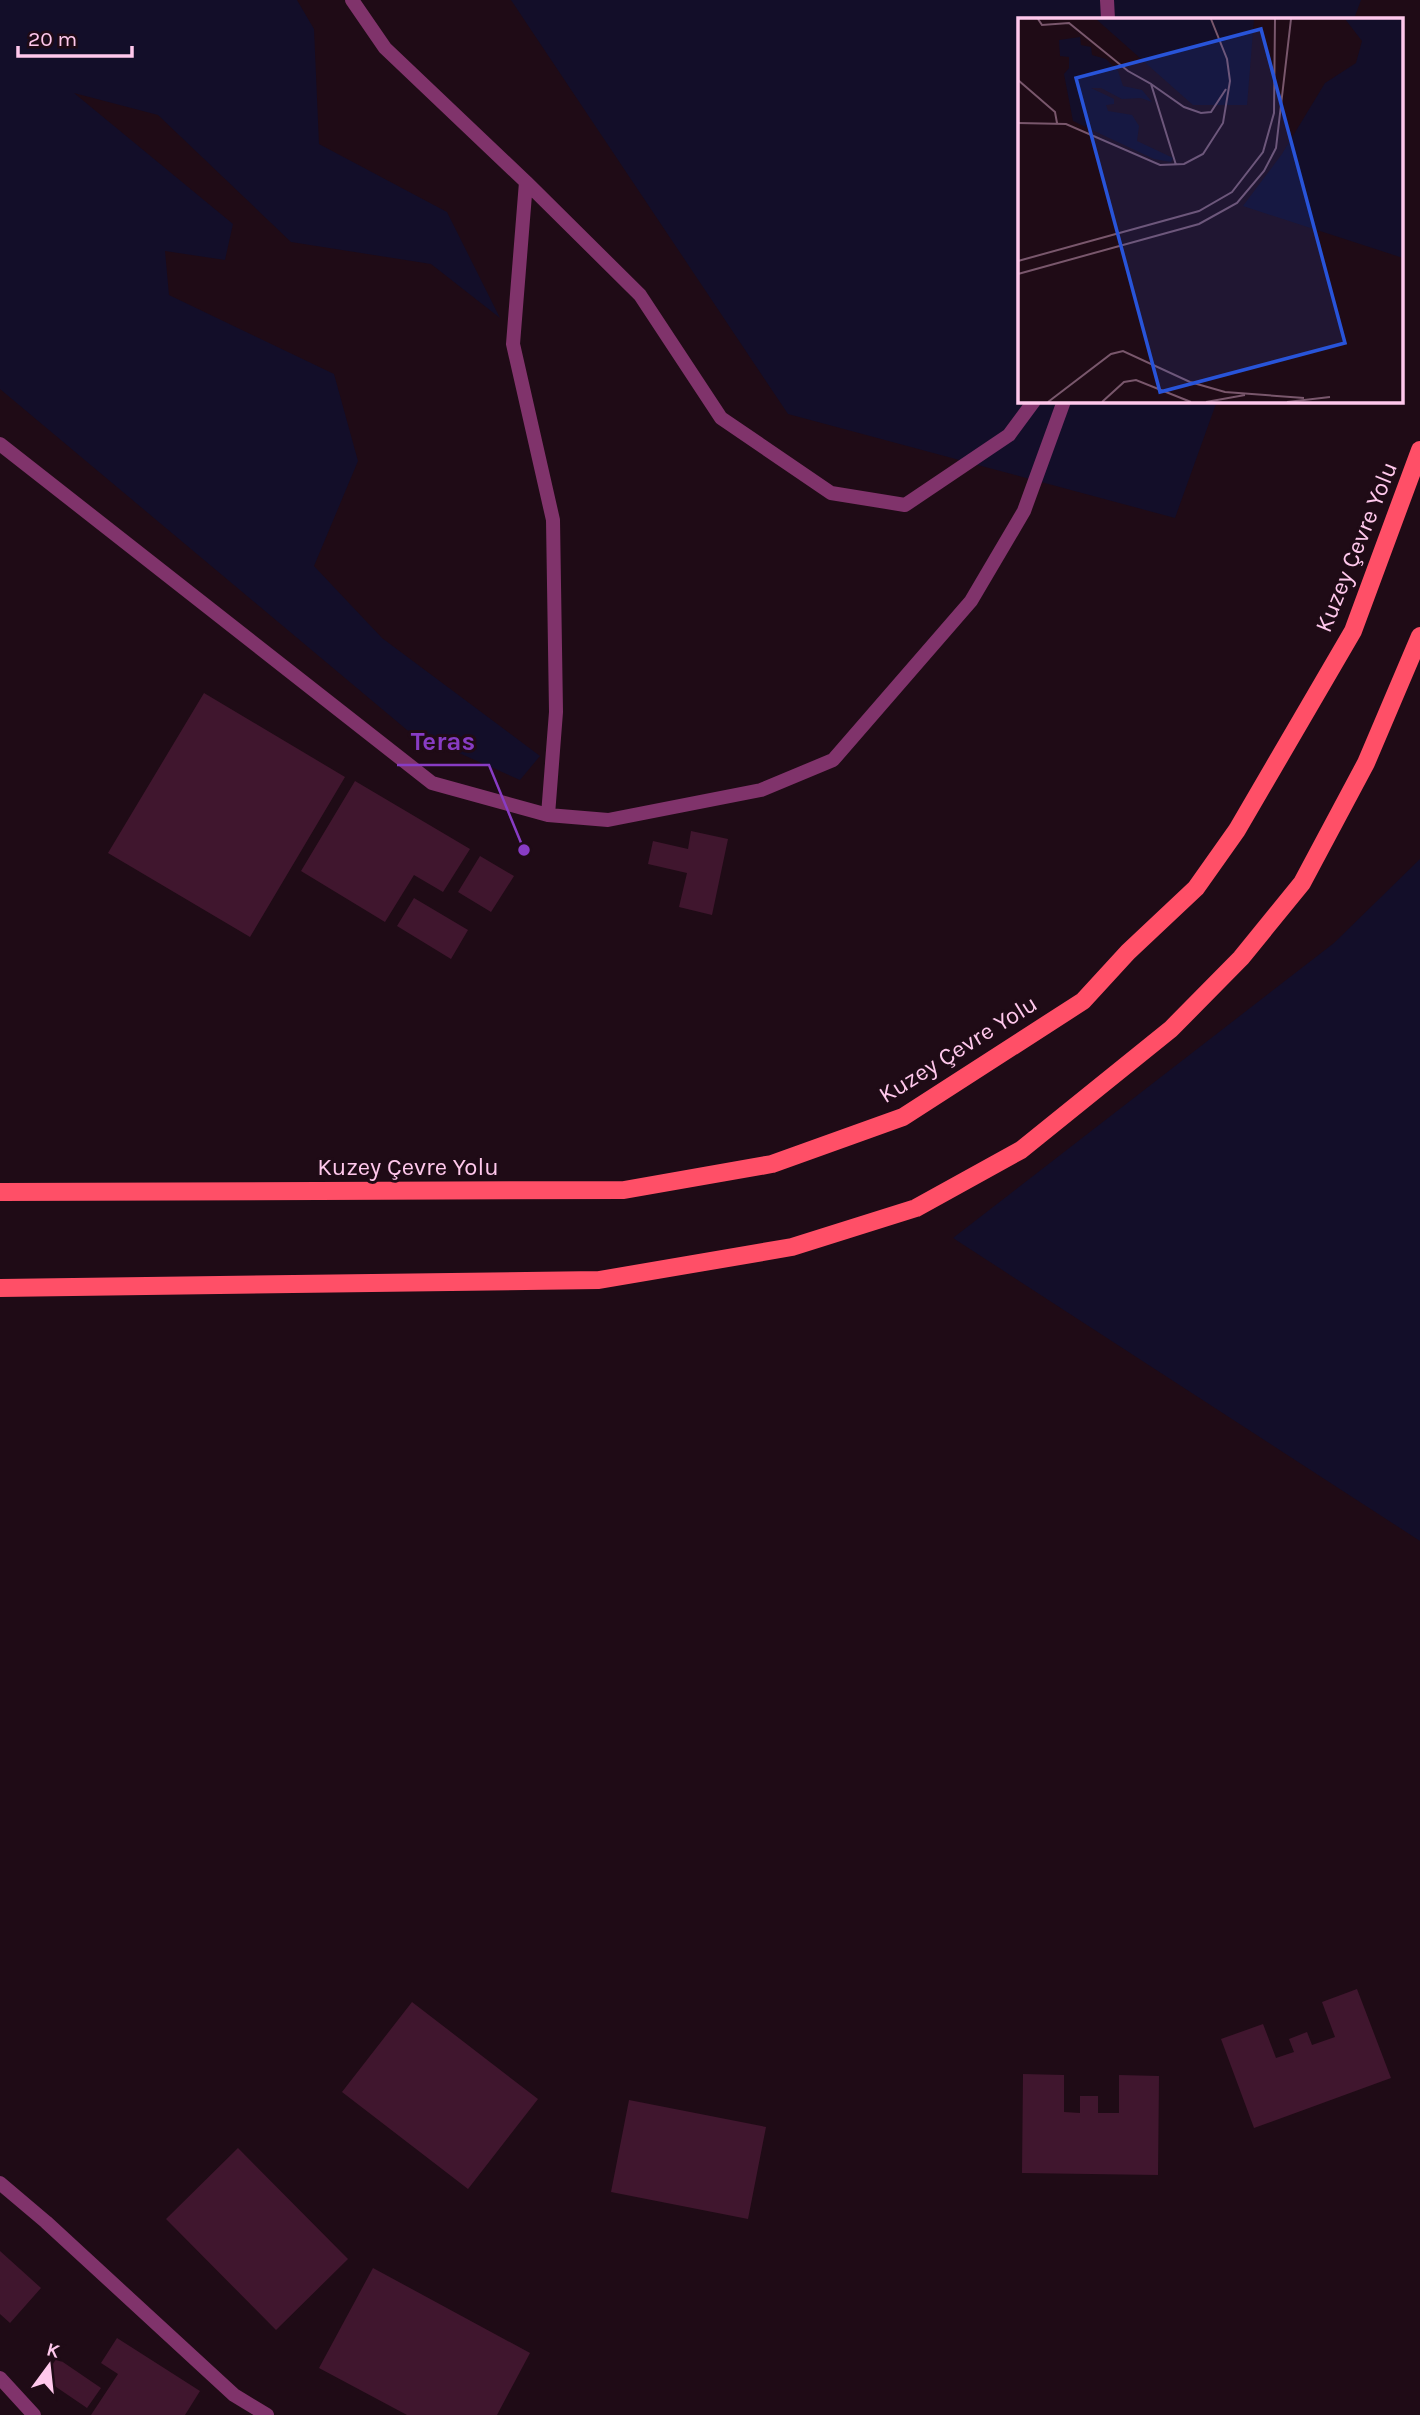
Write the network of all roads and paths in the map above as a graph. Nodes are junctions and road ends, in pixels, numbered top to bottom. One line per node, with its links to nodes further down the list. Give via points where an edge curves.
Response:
1 (352, 0): 4 (street, via 385,48)
2 (1107, 0): 3 (street)
3 (1108, 18)
4 (526, 182): 5 (street, via 640,295 721,418 831,493 905,505 1009,435); 10 (street, via 513,344 553,520 556,712)
5 (1033, 402)
6 (1065, 402): 10 (street, via 1024,511 971,601 833,760 761,790 646,813 608,820)
7 (0, 444): 10 (street, via 432,783)
8 (1420, 450): 11 (main road, Kuzey Çevre Yolu, via 1353,631 1237,830 1196,888 1083,1000 903,1117 772,1164 624,1191)
9 (1420, 636): 12 (main road, via 1366,762 1302,883 1241,958 1171,1030 1021,1150 916,1208 792,1247 599,1280)
10 (548, 815)
11 (0, 1192)
12 (0, 1288)
13 (0, 2183): 16 (street, via 234,2395)
14 (0, 2378): 15 (street)
15 (34, 2415)
16 (267, 2415)

